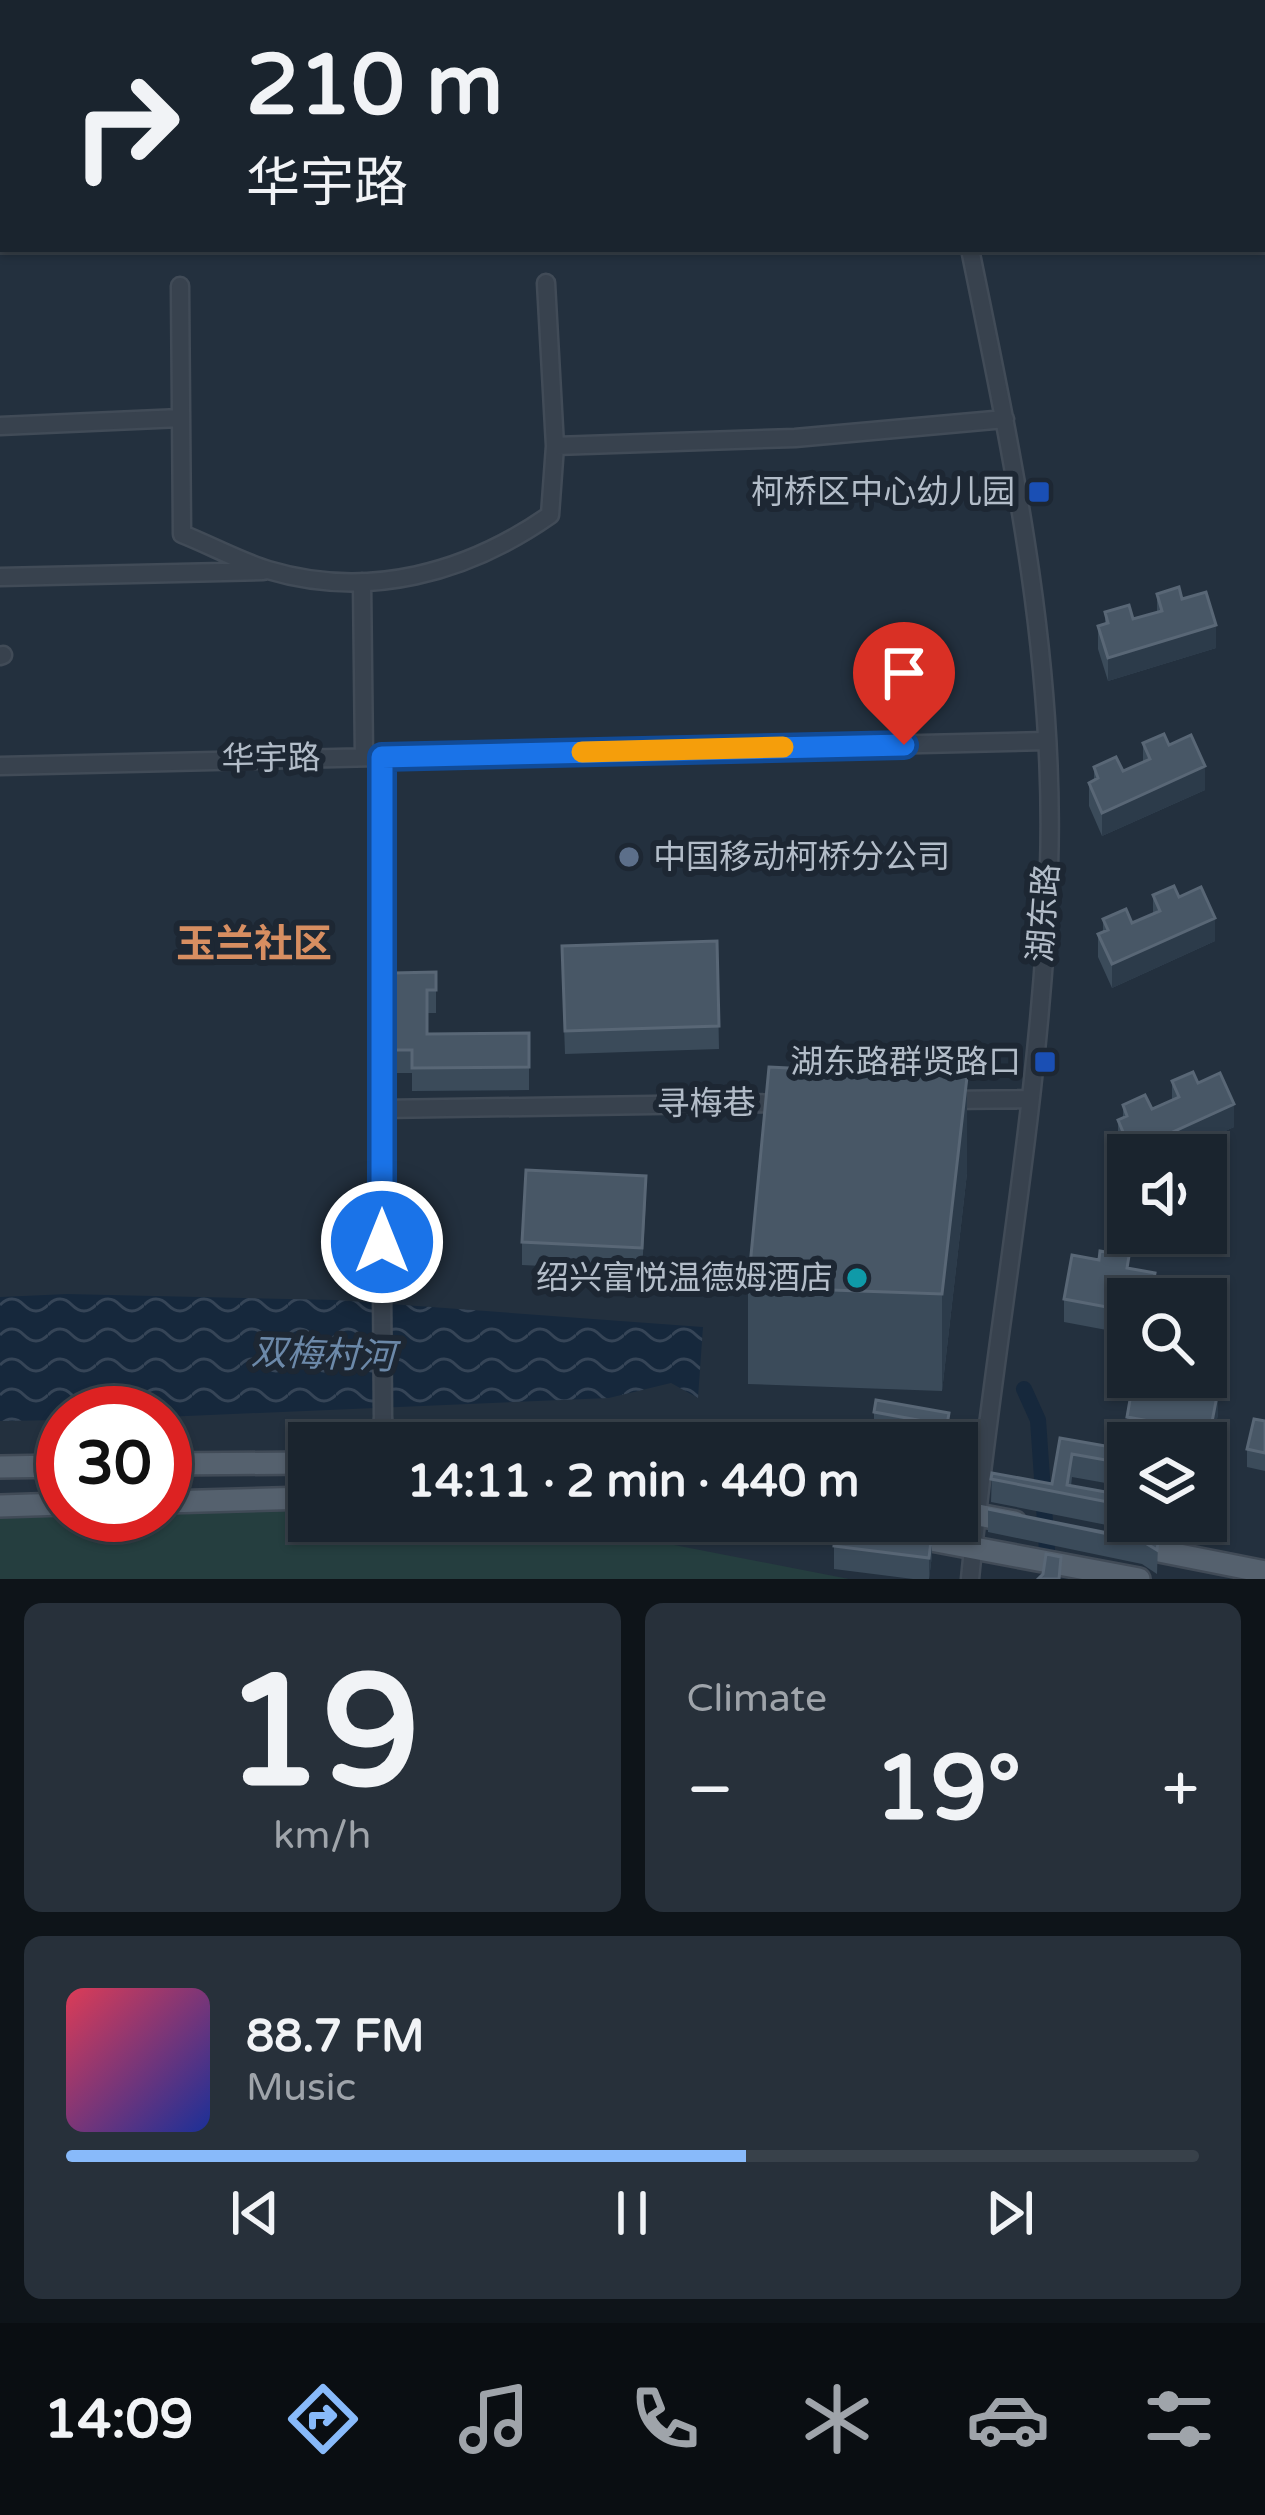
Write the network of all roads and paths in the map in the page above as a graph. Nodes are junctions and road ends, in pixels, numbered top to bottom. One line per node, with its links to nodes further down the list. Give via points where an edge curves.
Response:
1 (971, 252): 5 (street, 湖东路)
2 (546, 283): 7 (street)
3 (180, 286): 4 (street)
4 (181, 418): 6 (street); 8 (street, via 182,533)
5 (1005, 419): 7 (street, via 795,438); 11 (street, 湖东路, via 1030,543)
6 (0, 426)
7 (555, 446): 10 (street, via 550,515 448,572)
8 (270, 571): 9 (street); 10 (street)
9 (0, 577)
10 (362, 582): 12 (street)
11 (1046, 741): 12 (street, 华宇路); 14 (street, 湖东路, via 1049,867)
12 (373, 757): 13 (street, 华宇路); 17 (street)
13 (0, 766)
14 (1030, 1099): 15 (street); 19 (street, 湖东路)
15 (936, 1101)
16 (818, 1102): 17 (street, 寻梅巷)
17 (382, 1109): 18 (street, bridge)
18 (383, 1422)
19 (978, 1441)
20 (288, 1462): 21 (main road)
21 (192, 1464)
22 (36, 1466): 23 (main road)
23 (0, 1467)
24 (288, 1499): 25 (main road)
25 (192, 1501)
26 (36, 1505): 27 (main road)
27 (0, 1506)
28 (978, 1515): 29 (main road)
29 (1032, 1526)
30 (946, 1542): 33 (main road)
31 (972, 1542): 33 (street, 湖东路)
32 (1117, 1543): 34 (main road)
33 (973, 1547): 35 (street, 湖东路); 36 (main road)
34 (1265, 1572)
35 (970, 1579)
36 (1139, 1579)

